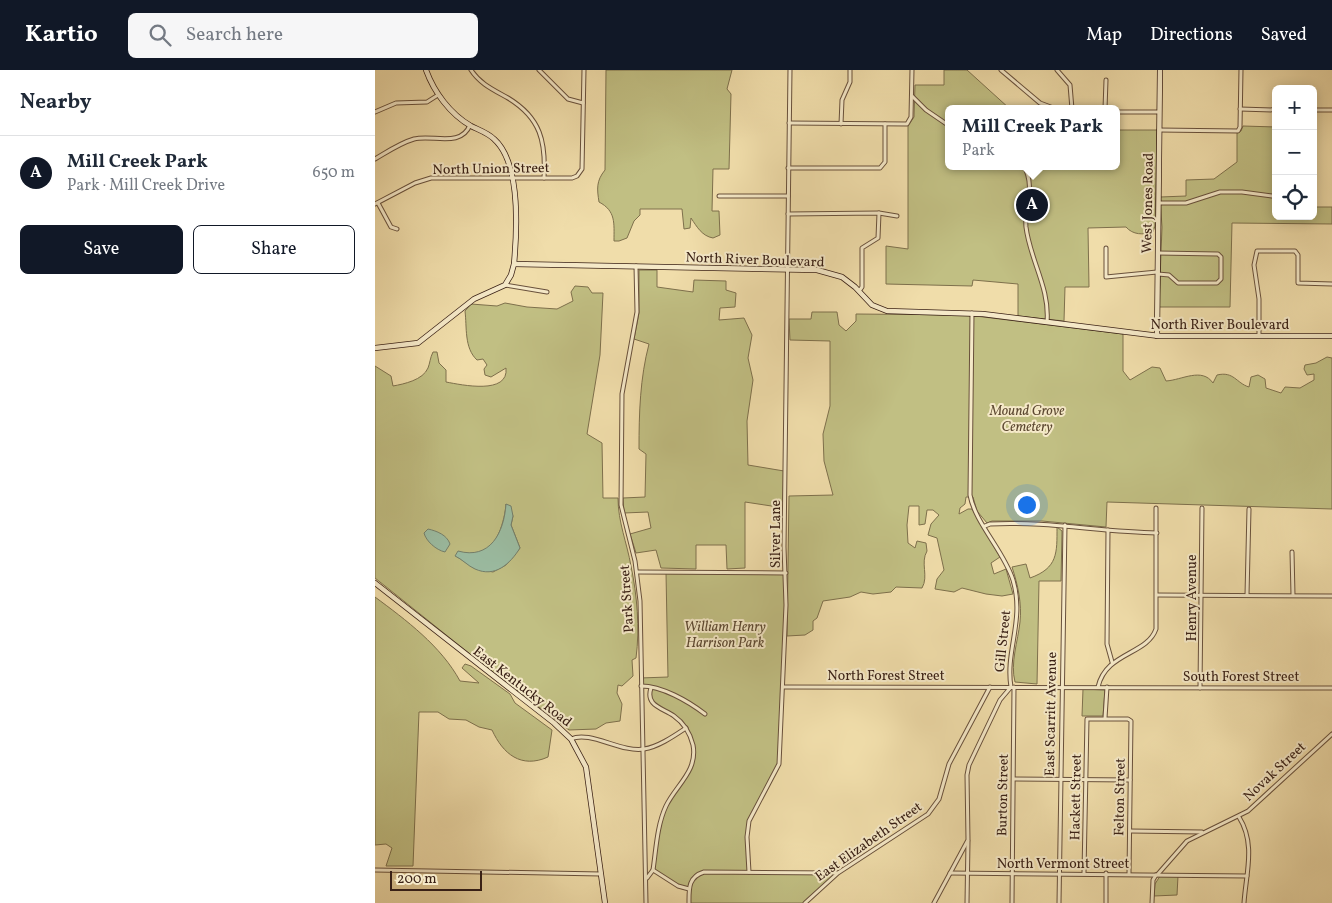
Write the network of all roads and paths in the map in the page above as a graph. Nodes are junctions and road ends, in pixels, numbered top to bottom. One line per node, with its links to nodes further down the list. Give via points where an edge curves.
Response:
1 (426, 70): 13 (main road)
2 (471, 70): 36 (street, via 482,83 517,104 535,123 544,146)
3 (539, 70): 15 (street, via 568,99)
4 (584, 70): 15 (street)
5 (790, 70): 26 (street, Silver Lane)
6 (850, 70): 28 (street, via 850,82 842,100)
7 (912, 70): 14 (street)
8 (1001, 70): 16 (street)
9 (1057, 70): 17 (street, via 1070,85)
10 (1160, 70): 25 (main road, West Jones Road)
11 (1241, 70): 19 (street)
12 (1106, 80): 18 (street)
13 (438, 95): 23 (street, via 427,102 395,102); 30 (main road)
14 (912, 96): 27 (street); 29 (street, via 909,122)
15 (583, 103): 36 (street, North Union Street, via 581,172 572,178)
16 (1045, 105)
17 (1072, 105)
18 (1105, 105)
19 (1240, 109): 20 (street); 31 (street, via 1238,130)
20 (1272, 110)
21 (1317, 110): 22 (street)
22 (1332, 110)
23 (375, 112)
24 (1120, 112): 25 (street)
25 (1159, 112): 31 (main road, West Jones Road)
26 (789, 123): 28 (street); 33 (street, Silver Lane)
27 (945, 123)
28 (841, 124): 29 (street)
29 (885, 124): 33 (street, via 885,162 880,168)
30 (470, 125): 32 (street, via 457,138 416,139); 35 (main road, via 499,144 506,154)
31 (1159, 130): 40 (main road, West Jones Road)
32 (375, 158)
33 (788, 168): 38 (street, Silver Lane)
34 (1026, 170): 57 (street, via 1031,184 1026,226 1032,256 1047,299)
35 (512, 178): 36 (street, North Union Street); 41 (street, North Union Street, via 431,178); 48 (main road, via 515,193)
36 (544, 178)
37 (719, 196): 38 (street)
38 (788, 196): 43 (street, Silver Lane)
39 (1272, 196): 40 (street, via 1220,192 1186,204)
40 (1159, 203): 47 (main road, West Jones Road)
41 (377, 204): 45 (street, via 391,227)
42 (879, 213): 43 (street); 44 (street); 54 (street, via 878,238 862,248 862,287)
43 (787, 214): 50 (street, Silver Lane)
44 (897, 216)
45 (397, 229)
46 (1106, 248): 51 (street, via 1106,277)
47 (1158, 253): 51 (main road, West Jones Road); 51 (street, via 1220,255 1221,279 1217,283 1178,282 1169,275)
48 (514, 264): 49 (main road, North River Boulevard); 53 (main road)
49 (636, 266): 50 (main road, North River Boulevard); 70 (street, Park Street, via 637,312 622,394 621,481 622,516)
50 (787, 270): 54 (main road, North River Boulevard, via 817,270 833,274); 71 (street, Silver Lane)
51 (1157, 273): 59 (main road, West Jones Road)
52 (1332, 284): 58 (street, via 1298,283 1298,255 1295,251 1255,252 1253,265 1259,299)
53 (505, 285): 55 (street); 61 (main road, via 474,299 418,343)
54 (859, 291): 56 (main road, North River Boulevard, via 872,305 887,311)
55 (547, 292)
56 (972, 313): 57 (main road, North River Boulevard); 66 (street, Gill Street, via 970,495 973,507)
57 (1047, 322): 59 (main road, North River Boulevard)
58 (1259, 335): 59 (main road, North River Boulevard); 60 (main road, North River Boulevard)
59 (1157, 336)
60 (1332, 336)
61 (375, 348)
62 (1156, 508): 68 (street)
63 (1202, 508): 74 (street, Henry Avenue)
64 (1249, 509): 75 (street)
65 (1065, 525): 66 (street, via 1017,523); 67 (street); 83 (street, East Scarritt Avenue)
66 (985, 526): 82 (street, Gill Street, via 1007,566 1016,594)
67 (1108, 530): 68 (street); 78 (street, via 1107,644)
68 (1157, 533): 73 (street)
69 (1292, 552): 76 (street)
70 (637, 572): 71 (street); 79 (street, Park Street)
71 (785, 573): 80 (street, Silver Lane)
72 (375, 583): 93 (main road, East Kentucky Road)
73 (1157, 595): 74 (street); 78 (street, via 1153,635)
74 (1202, 595): 75 (street); 87 (street, Henry Avenue)
75 (1247, 595): 76 (street)
76 (1293, 595): 77 (street)
77 (1332, 596)
78 (1112, 662): 84 (street, via 1101,675)
79 (641, 686): 86 (street); 94 (street, Park Street)
80 (783, 686): 81 (street, North Forest Street); 105 (street, Silver Lane, via 779,764 749,821)
81 (990, 687): 82 (street, North Forest Street); 106 (street, East Elizabeth Street, via 949,764 934,808)
82 (1012, 687): 83 (street); 95 (street, Burton Street); 102 (street, Gill Street, via 1000,700 969,765)
83 (1062, 687): 84 (street); 96 (street, East Scarritt Avenue)
84 (1098, 687): 85 (street)
85 (1107, 687): 87 (street, South Forest Street); 90 (street)
86 (651, 688): 89 (street, via 690,703); 91 (street, via 651,702)
87 (1200, 688): 88 (street, South Forest Street)
88 (1332, 688)
89 (705, 714)
90 (1105, 718): 97 (street, Hackett Street, via 1088,718 1087,721); 98 (street, Felton Street, via 1131,721)
91 (686, 728): 94 (street); 104 (street, via 694,758 666,805)
92 (1332, 734): 99 (street, Novak Street)
93 (571, 739): 94 (street, via 579,736); 110 (main road, East Kentucky Road, via 590,782)
94 (643, 750): 117 (street, Park Street)
95 (1014, 780): 96 (street); 113 (street, Burton Street)
96 (1060, 780): 97 (street); 107 (street, East Scarritt Avenue)
97 (1086, 780): 98 (street); 108 (street, Hackett Street)
98 (1130, 780): 100 (street, Felton Street)
99 (1239, 817): 101 (street, Novak Street); 116 (street, via 1249,844)
100 (1130, 831): 101 (street); 114 (street, Felton Street)
101 (1203, 832): 115 (street, Novak Street, via 1177,850)
102 (968, 840): 111 (street, Gill Street); 112 (street)
103 (375, 870): 110 (street)
104 (653, 870): 117 (street); 118 (street)
105 (749, 872): 106 (street); 118 (street, via 704,872 692,880)
106 (838, 873): 122 (street, East Elizabeth Street)
107 (1059, 873): 108 (street, North Vermont Street); 113 (street, North Vermont Street); 126 (street, East Scarritt Avenue)
108 (1085, 873): 109 (street, North Vermont Street)
109 (1106, 873): 114 (street, North Vermont Street); 127 (street)
110 (601, 874): 119 (main road, East Kentucky Road)
111 (950, 874): 112 (street, North Vermont Street); 123 (street, Gill Street)
112 (967, 874): 113 (street, North Vermont Street); 124 (street)
113 (1013, 874): 125 (street, Burton Street)
114 (1129, 874): 115 (street, North Vermont Street)
115 (1157, 874): 116 (street, North Vermont Street); 128 (street, via 1153,880)
116 (1247, 876): 129 (street)
117 (646, 879): 120 (street, Park Street)
118 (689, 889): 121 (street)
119 (605, 903)
120 (646, 903)
121 (689, 903)
122 (805, 903)
123 (935, 903)
124 (967, 903)
125 (1013, 903)
126 (1059, 903)
127 (1106, 903)
128 (1152, 903)
129 (1244, 903)

